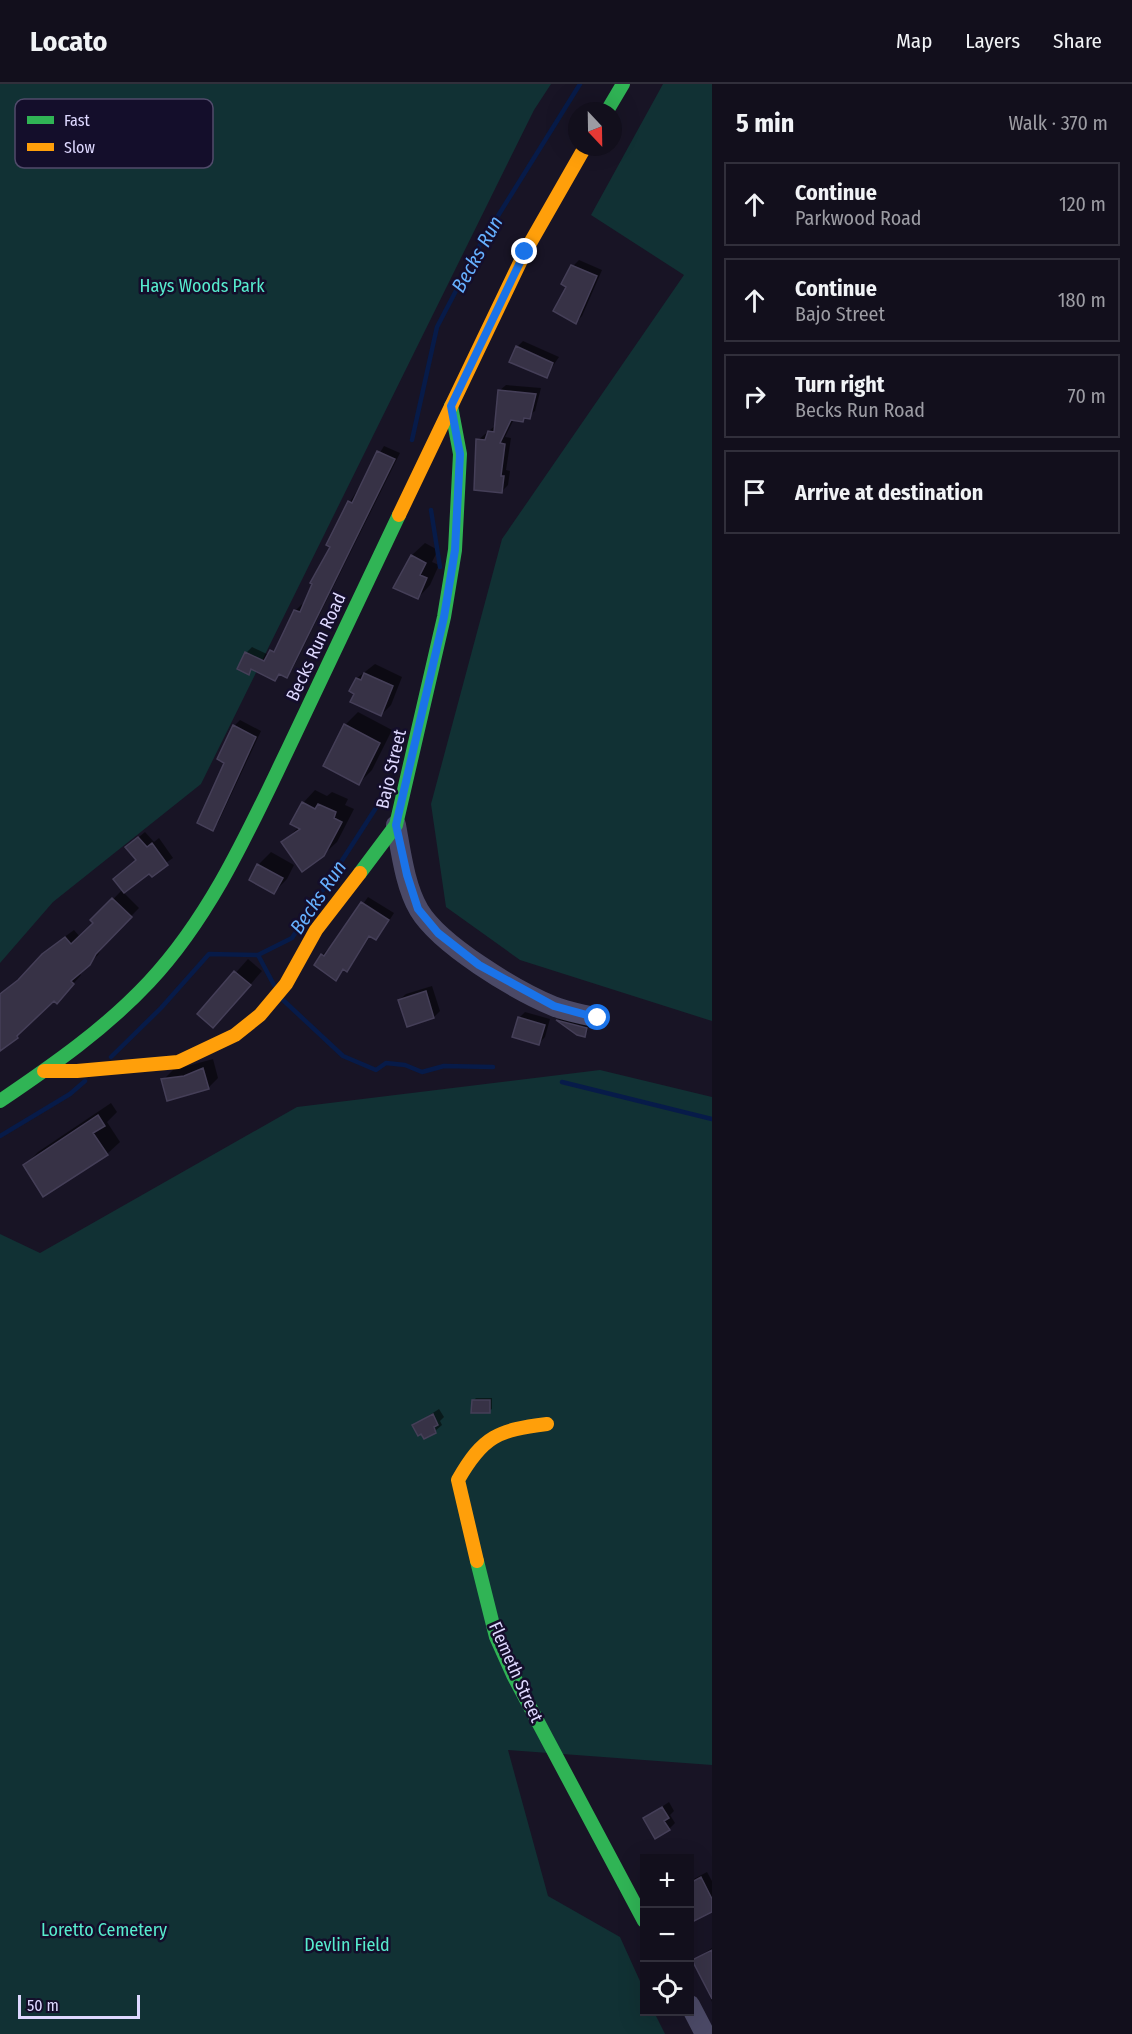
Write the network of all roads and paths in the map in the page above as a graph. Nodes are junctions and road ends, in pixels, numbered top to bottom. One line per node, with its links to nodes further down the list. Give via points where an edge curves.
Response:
1 (623, 84): 2 (street)
2 (612, 102)
3 (580, 156): 4 (street, Becks Run Road, via 525,252)
4 (451, 406): 5 (street, Bajo Street, via 460,454 455,550 444,617); 7 (street, Becks Run Road, via 242,845 198,920 166,963 129,1001)
5 (396, 825): 6 (street, via 418,909 438,933 479,965 554,1006); 7 (street, Bajo Street, via 316,930 286,984 235,1035 178,1062)
6 (598, 1018)
7 (44, 1071): 8 (street, Becks Run Road)
8 (0, 1101)
9 (547, 1424): 10 (street, Flemeth Street, via 515,1428 490,1437 474,1450 458,1480 496,1637)
10 (640, 1912)
11 (694, 2013): 12 (street)
12 (705, 2034)

